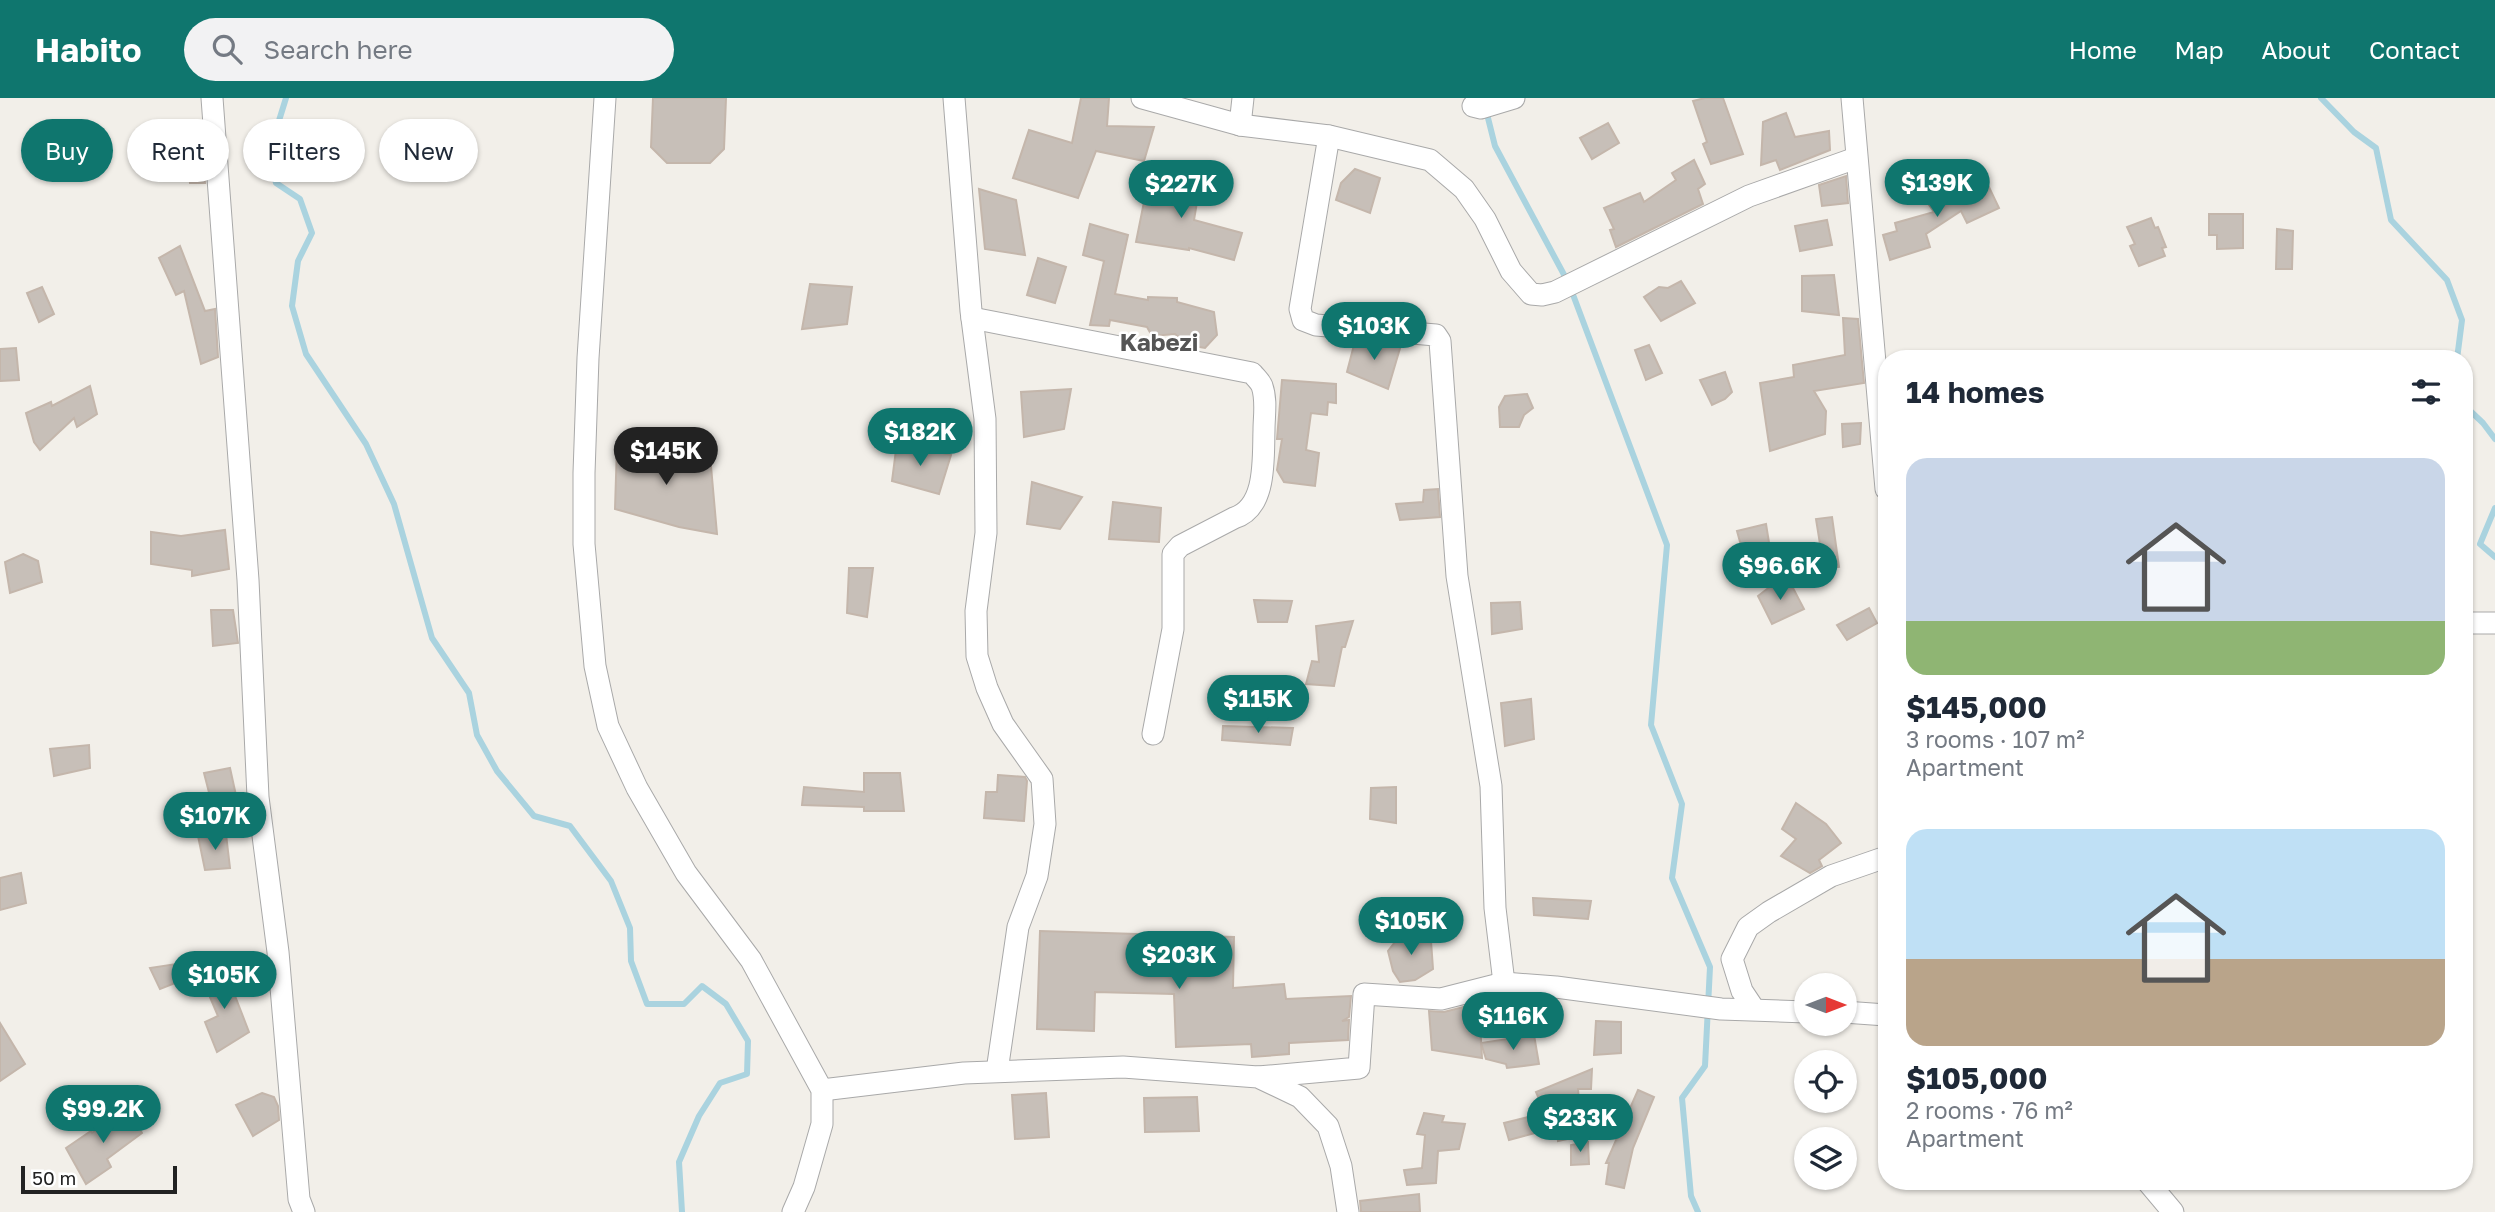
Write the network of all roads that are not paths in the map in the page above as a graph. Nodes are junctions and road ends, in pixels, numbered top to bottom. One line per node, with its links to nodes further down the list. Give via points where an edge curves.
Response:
1 (212, 98): 27 (street, via 248,580 258,797 278,952)
2 (606, 98): 25 (street, via 588,358 584,544 595,666 608,726 686,873 751,960)
3 (954, 98): 12 (street)
4 (1142, 98): 9 (street)
5 (1243, 98): 9 (street)
6 (1514, 98): 8 (street)
7 (1852, 98): 11 (street)
8 (1473, 106)
9 (1240, 125): 10 (street)
10 (1329, 136): 11 (street, via 1430,160 1464,189 1511,271 1536,295 1555,292 1749,196); 18 (street, via 1300,309 1303,320 1316,325 1436,335 1440,341 1457,576 1491,786)
11 (1856, 158): 13 (street)
12 (972, 318): 16 (street, via 1252,373 1261,383 1265,398 1262,480 1254,500 1243,515 1180,546 1173,554 1173,629); 23 (street, via 985,419 986,533 976,611 977,656 1003,724 1042,779 1045,824 1037,876 1018,927)
13 (1878, 401)
14 (2473, 623): 15 (street)
15 (2495, 623)
16 (1153, 734)
17 (1878, 860): 19 (street, via 1831,876 1748,927 1732,959 1742,991)
18 (1504, 983): 19 (street); 24 (street, via 1441,999 1364,994 1359,1068)
19 (1754, 1009): 20 (street)
20 (1794, 1011)
21 (1857, 1013): 22 (street)
22 (1878, 1014)
23 (997, 1071): 24 (street, via 1123,1066); 25 (street)
24 (1258, 1077): 29 (street, via 1300,1097 1328,1126 1342,1166)
25 (822, 1090): 28 (street, via 822,1124)
26 (2155, 1190): 30 (street)
27 (297, 1208)
28 (793, 1212)
29 (1348, 1212)
30 (2173, 1212)

